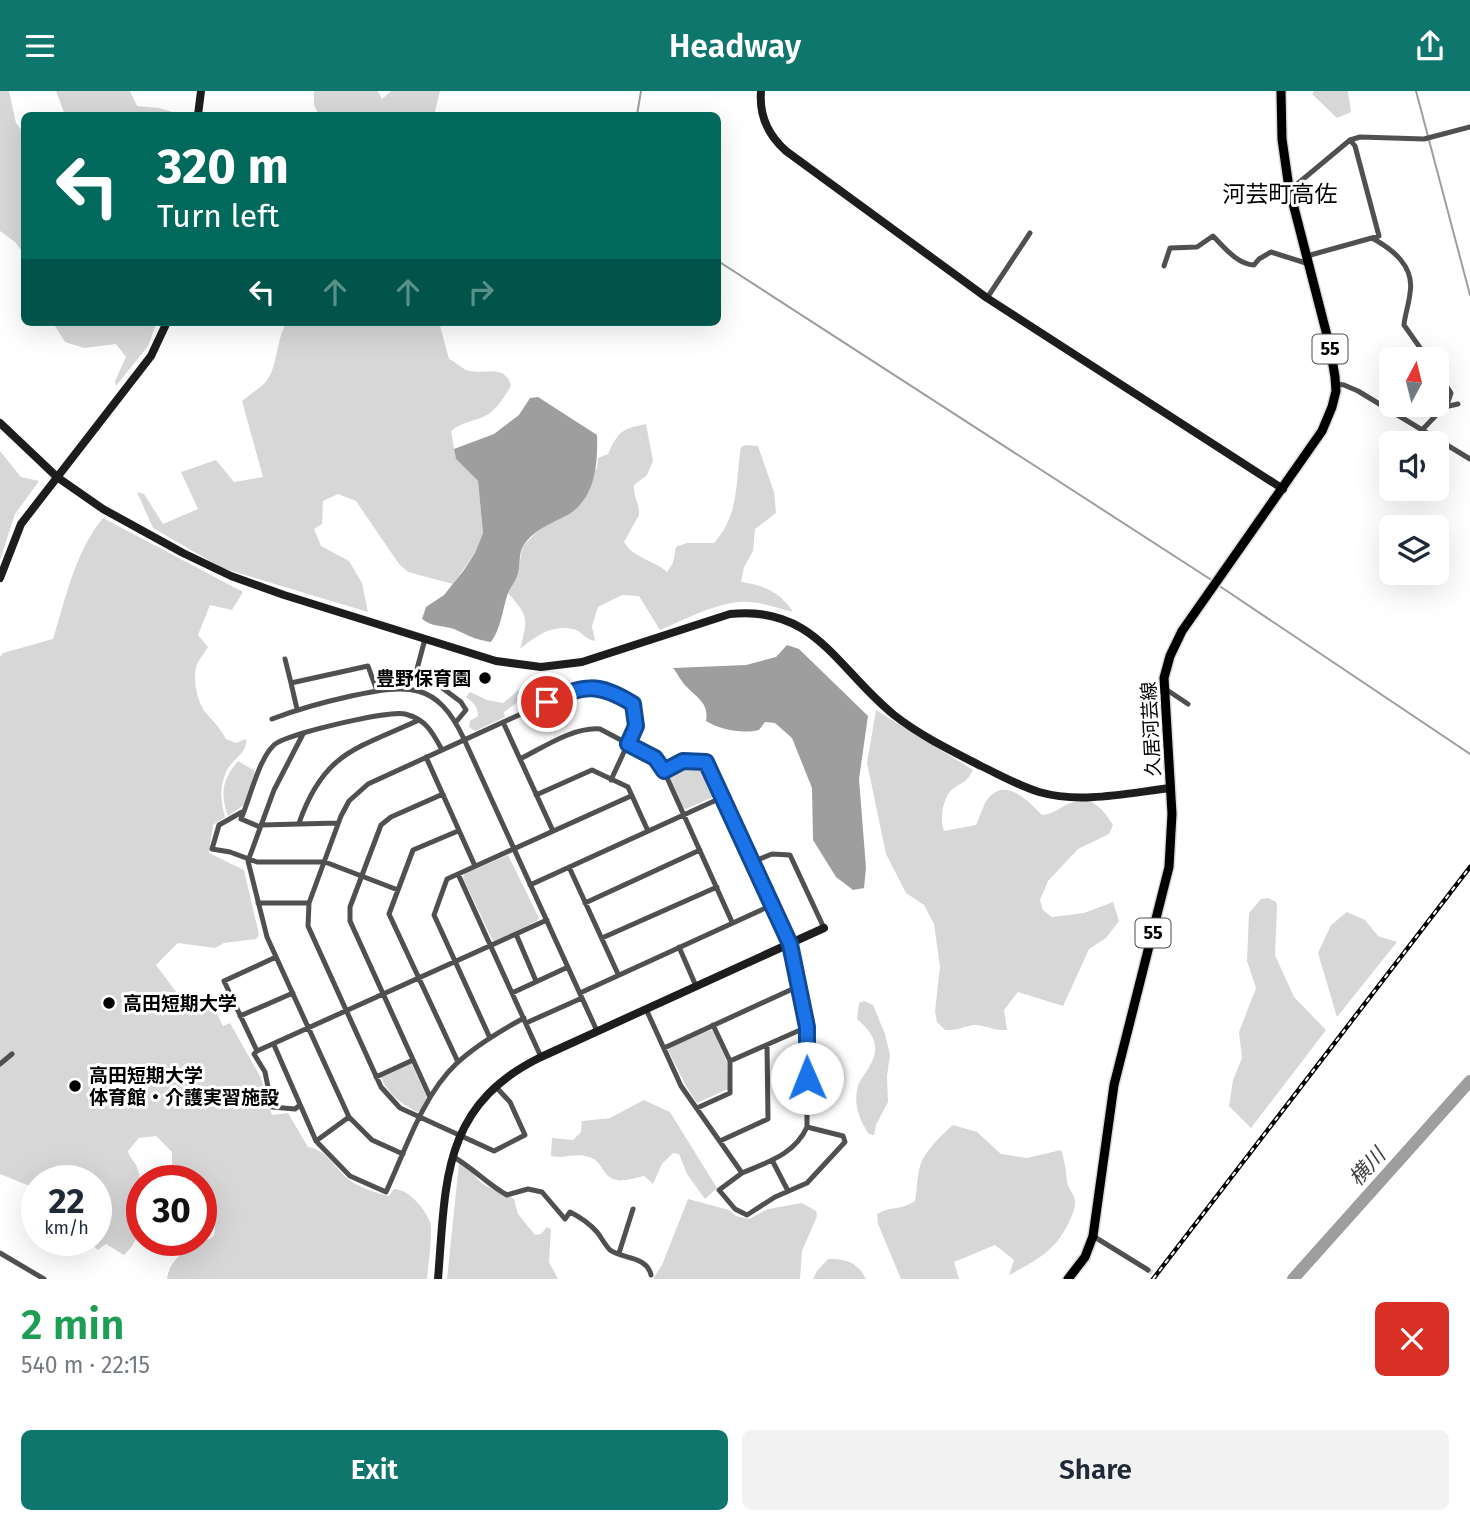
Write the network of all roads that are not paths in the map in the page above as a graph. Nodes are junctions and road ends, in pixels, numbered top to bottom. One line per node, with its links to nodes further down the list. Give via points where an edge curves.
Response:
1 (201, 91): 4 (street)
2 (761, 91): 12 (street, via 763,118 786,151)
3 (1281, 91): 7 (main road, 久居河芸線 / 55)
4 (198, 112)
5 (1470, 127): 6 (street, via 1429,138)
6 (1350, 139): 7 (street); 9 (street, via 1379,236)
7 (1289, 188): 10 (main road, 久居河芸線 / 55)
8 (1030, 233): 12 (street)
9 (1372, 238): 10 (street); 14 (street, via 1406,265 1411,291 1404,325)
10 (1308, 260): 11 (street, via 1271,252 1254,265 1247,264 1213,236 1197,247 1170,247); 15 (main road, 久居河芸線 / 55)
11 (1164, 266)
12 (988, 298): 23 (street)
13 (165, 326): 22 (street, via 151,356)
14 (1420, 347)
15 (1335, 384): 20 (street, via 1358,391); 23 (main road, 久居河芸線 / 55, via 1327,421)
16 (1458, 404): 17 (street)
17 (1449, 405)
18 (1434, 417): 20 (street)
19 (0, 423): 22 (street)
20 (1422, 429): 21 (street)
21 (1470, 459)
22 (57, 477): 24 (street, via 18,529); 25 (street, via 103,509 221,572)
23 (1283, 489): 28 (main road, 久居河芸線 / 55, via 1182,631 1166,667)
24 (0, 577)
25 (425, 639): 34 (street, via 417,669 461,702 466,710); 44 (street, via 496,661 541,667 582,661 730,614 771,615 798,624 817,637 882,705 920,735 1015,783 1040,793 1075,798)
26 (285, 659): 27 (street)
27 (291, 683): 29 (street, via 368,667); 31 (street)
28 (1164, 688): 30 (street); 44 (main road, 久居河芸線 / 55)
29 (377, 691): 31 (street); 34 (street, via 396,687 424,693 447,709)
30 (1188, 704)
31 (297, 709): 32 (street)
32 (272, 719)
33 (419, 720): 36 (street, via 396,712); 39 (street, via 433,732); 51 (street, via 349,752 332,765 314,788)
34 (456, 722): 37 (street)
35 (503, 722): 37 (street); 38 (street, via 575,689 600,689 633,704 636,726); 41 (street)
36 (303, 734): 49 (street, via 275,744 258,772); 53 (street, via 280,775)
37 (464, 739): 39 (street); 57 (street)
38 (628, 744): 41 (street, via 600,730 585,730); 42 (street, via 655,758); 43 (street)
39 (442, 750): 40 (street)
40 (426, 757): 45 (street); 52 (street, via 357,792)
41 (520, 759): 46 (street)
42 (664, 771): 48 (street, via 683,761 706,762); 50 (street)
43 (611, 779): 46 (street, via 592,770); 47 (street, via 628,787)
44 (1171, 788): 129 (main road, 久居河芸線 / 55, via 1169,867 1114,1085)
45 (443, 795): 54 (street); 65 (street, via 385,821)
46 (536, 795): 55 (street)
47 (631, 796): 55 (street); 56 (street)
48 (723, 797): 50 (street); 61 (street)
49 (244, 811): 53 (street, via 241,819); 59 (street, via 219,825 212,849)
50 (683, 815): 56 (street); 58 (street)
51 (299, 823): 52 (street); 53 (street)
52 (338, 823): 60 (street)
53 (261, 826): 59 (street)
54 (458, 831): 62 (street); 68 (street, via 413,850)
55 (553, 831): 57 (street)
56 (649, 831): 63 (street)
57 (514, 849): 62 (street); 66 (street)
58 (700, 850): 67 (street); 71 (street)
59 (248, 860): 60 (street); 69 (street)
60 (325, 862): 65 (street); 70 (street)
61 (752, 862): 72 (street); 75 (street, via 772,854 790,855)
62 (475, 866): 64 (street)
63 (569, 867): 66 (street); 71 (street)
64 (458, 874): 79 (street); 82 (street, via 447,879 434,915)
65 (362, 876): 68 (street); 91 (street, via 349,921)
66 (530, 885): 73 (street)
67 (717, 887): 74 (street); 77 (street)
68 (398, 890): 85 (street, via 389,914)
69 (258, 903): 70 (street); 81 (street)
70 (309, 903): 94 (street, via 307,921 313,939)
71 (585, 903): 77 (street)
72 (772, 905): 74 (street); 78 (street)
73 (547, 920): 76 (street); 83 (street)
74 (732, 922): 80 (street)
75 (824, 928): 78 (street)
76 (516, 934): 79 (street); 86 (street)
77 (602, 938): 84 (street)
78 (790, 944): 87 (street); 88 (street)
79 (491, 946): 82 (street); 90 (street)
80 (679, 947): 84 (street); 87 (street)
81 (276, 957): 89 (street); 95 (street, via 225,979)
82 (456, 962): 85 (street); 101 (street)
83 (568, 967): 86 (street); 92 (street)
84 (618, 974): 92 (street)
85 (419, 979): 91 (street); 110 (street)
86 (536, 981): 90 (street)
87 (696, 986): 93 (street)
88 (799, 986): 97 (street); 98 (street)
89 (293, 993): 95 (street); 99 (street)
90 (512, 993): 96 (street)
91 (383, 995): 94 (street); 108 (street)
92 (581, 995): 96 (street); 100 (street)
93 (646, 1009): 100 (street); 104 (street)
94 (346, 1011): 99 (street); 112 (street)
95 (240, 1016): 105 (street)
96 (525, 1020): 101 (street); 107 (street)
97 (713, 1025): 104 (street); 109 (street)
98 (807, 1027): 103 (street); 119 (street)
99 (309, 1029): 102 (street); 117 (street)
100 (597, 1031): 107 (street)
101 (490, 1038): 110 (street)
102 (274, 1045): 105 (street); 115 (street)
103 (767, 1045): 109 (street); 122 (street, via 768,1119)
104 (664, 1048): 116 (street)
105 (257, 1051): 115 (street, via 272,1107 295,1109)
106 (12, 1054): 111 (street)
107 (541, 1056): 113 (street)
108 (412, 1060): 112 (street); 114 (street)
109 (730, 1061): 116 (street, via 730,1093)
110 (458, 1062): 114 (street)
111 (0, 1064)
112 (376, 1077): 118 (street, via 393,1102)
113 (495, 1086): 120 (street, via 476,1106); 120 (street, via 510,1102 525,1135 494,1151)
114 (430, 1097): 118 (street)
115 (300, 1105): 121 (street)
116 (697, 1108): 122 (street)
117 (349, 1117): 121 (street); 123 (street, via 372,1140)
118 (421, 1118): 120 (street); 123 (street)
119 (807, 1127): 125 (street, via 794,1147); 127 (street, via 843,1136 845,1142 811,1180)
120 (460, 1135): 124 (street)
121 (316, 1141): 123 (street, via 350,1177 386,1192)
122 (720, 1141): 126 (street)
123 (404, 1154)
124 (452, 1155): 131 (street, via 507,1195 528,1189 542,1192 565,1219 570,1212 583,1219 610,1250); 135 (street)
125 (772, 1160): 126 (street); 127 (street)
126 (742, 1173): 127 (street, via 719,1190 735,1209 747,1215)
127 (788, 1191)
128 (633, 1209): 131 (street)
129 (1093, 1236): 132 (street); 136 (main road, 久居河芸線 / 55, via 1085,1257)
130 (0, 1253): 134 (street)
131 (619, 1253): 133 (street, via 647,1267)
132 (1148, 1270)
133 (651, 1275)
134 (44, 1279)
135 (438, 1279)
136 (1068, 1279)

